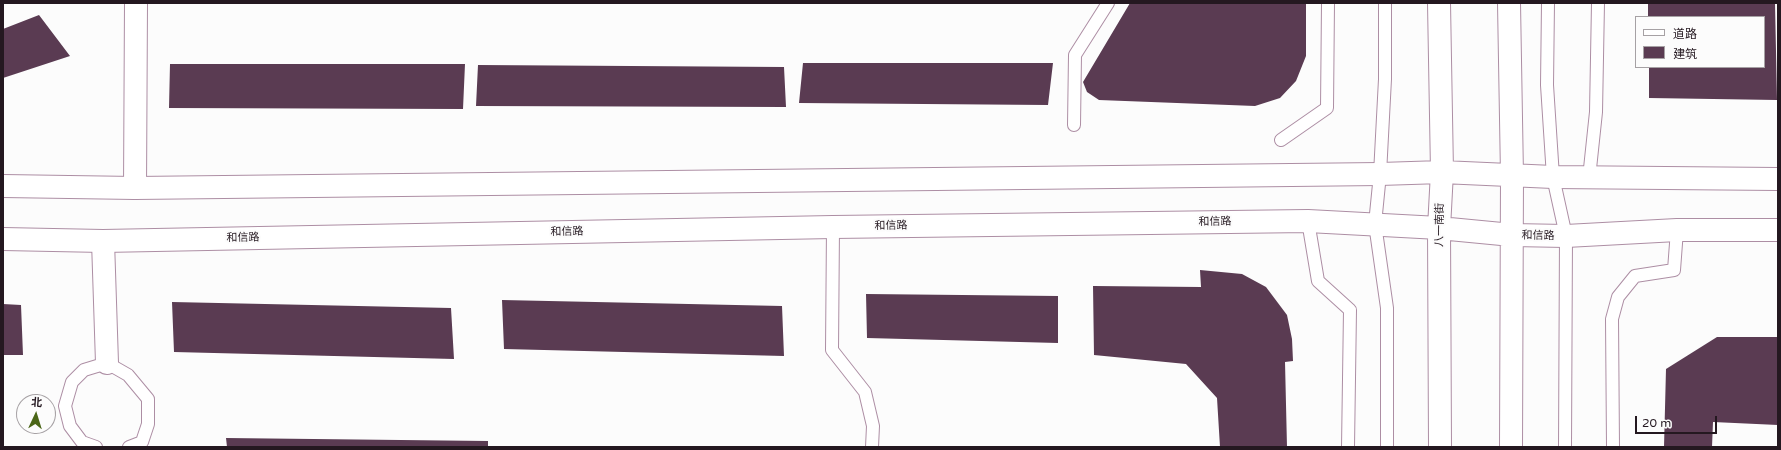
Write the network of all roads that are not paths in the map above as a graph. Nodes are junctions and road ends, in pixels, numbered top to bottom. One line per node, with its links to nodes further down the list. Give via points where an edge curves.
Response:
1 (136, 3): 18 (street)
2 (1108, 3): 9 (lane, via 1075,54)
3 (1328, 3): 10 (lane, via 1327,108)
4 (1385, 3): 12 (lane, via 1385,79)
5 (1439, 3): 11 (street, 八一南街)
6 (1509, 3): 13 (street)
7 (1548, 3): 14 (lane, via 1547,85)
8 (1598, 3): 15 (lane, via 1596,112)
9 (1074, 125)
10 (1281, 140)
11 (1442, 172): 12 (street); 13 (street); 22 (street, 八一南街)
12 (1380, 174): 18 (street); 20 (lane)
13 (1512, 176): 14 (street); 25 (street)
14 (1553, 178): 15 (street); 26 (lane)
15 (1589, 178): 16 (street)
16 (1778, 180)
17 (3, 186): 18 (street)
18 (135, 188)
19 (1308, 221): 20 (street, 和信路); 21 (street, 和信路); 33 (lane, via 1318,281 1350,310)
20 (1375, 224): 22 (street, 和信路); 34 (lane, via 1387,308)
21 (833, 227): 28 (street, 和信路); 32 (lane, via 832,350 865,392 873,426)
22 (1439, 228): 25 (street, 和信路); 35 (street, 八一南街)
23 (1677, 230): 24 (street, 和信路); 26 (street, 和信路); 38 (lane, via 1674,270 1635,276 1618,297 1612,319)
24 (1778, 230)
25 (1512, 236): 26 (street, 和信路); 36 (street)
26 (1566, 236): 37 (lane)
27 (3, 239): 28 (street, 和信路)
28 (103, 241): 29 (street)
29 (107, 363): 30 (lane, via 84,370 72,382 66,406 70,426 82,442); 31 (lane, via 128,375 148,399 148,424 142,442)
30 (96, 447)
31 (129, 447)
32 (872, 447)
33 (1348, 447)
34 (1387, 447)
35 (1440, 447)
36 (1511, 447)
37 (1565, 447)
38 (1613, 447)

